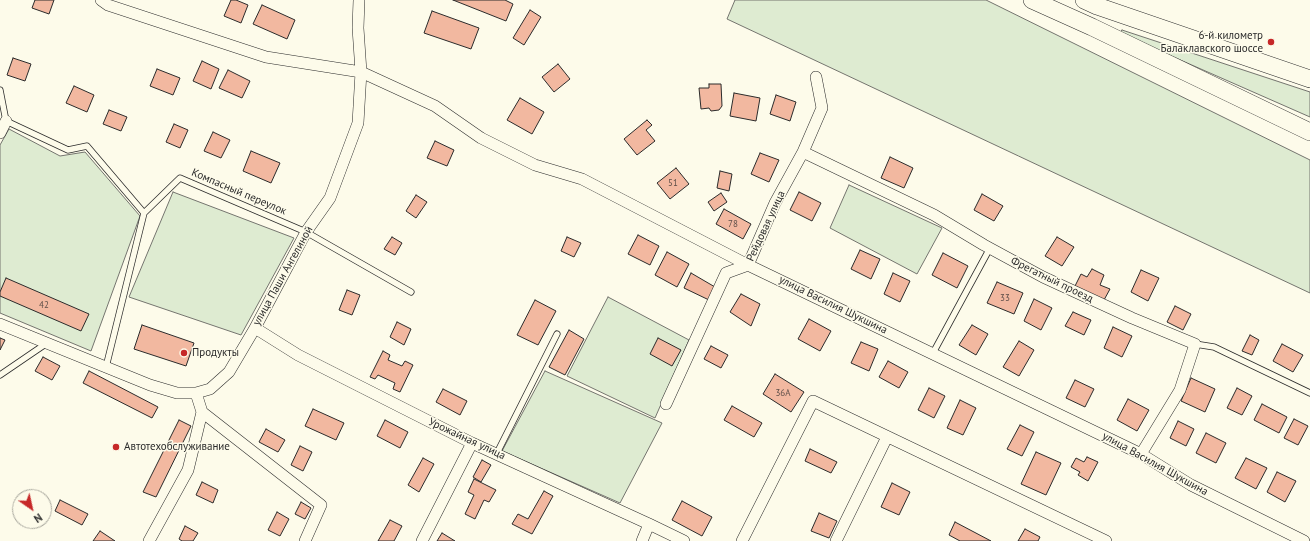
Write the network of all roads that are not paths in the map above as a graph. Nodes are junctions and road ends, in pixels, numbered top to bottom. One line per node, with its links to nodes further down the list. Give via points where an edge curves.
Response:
1 (101, 0): 5 (street, улица Василия Шукшина, via 108,5 266,57)
2 (359, 0): 5 (street, улица Паши Ангелиной)
3 (1032, 0): 10 (main road)
4 (1084, 0): 7 (main road)
5 (361, 72): 14 (street, улица Паши Ангелиной, via 358,123 330,198); 16 (street, улица Василия Шукшина, via 435,106 480,138 535,165 582,179)
6 (816, 77): 12 (street, Рейдовая улица, via 822,108)
7 (1310, 79)
8 (0, 90): 9 (lane)
9 (6, 121): 11 (street); 13 (lane, via 68,150 87,146)
10 (1309, 131)
11 (0, 133)
12 (803, 152): 15 (street, Фрегатный проезд, via 934,215); 16 (street, Рейдовая улица, via 775,203)
13 (144, 213): 14 (lane, Компасный переулок, via 180,178); 24 (lane)
14 (306, 232): 17 (lane); 19 (street, улица Паши Ангелиной)
15 (990, 248): 22 (street, Фрегатный проезд, via 1043,277); 23 (lane)
16 (748, 265): 23 (street, улица Василия Шукшина); 28 (street, Рейдовая улица, via 726,273)
17 (411, 292)
18 (0, 324): 21 (street)
19 (255, 328): 27 (street, улица Паши Ангелиной, via 229,372 210,389); 31 (street, Урожайная улица, via 298,355)
20 (557, 334): 32 (lane)
21 (47, 343): 24 (street); 25 (lane)
22 (1195, 344): 26 (lane, via 1214,347); 33 (street, via 1180,390)
23 (933, 353): 33 (street, улица Василия Шукшина)
24 (106, 367): 27 (street, via 177,393)
25 (0, 375)
26 (1310, 392)
27 (196, 393): 29 (street)
28 (666, 404)
29 (202, 412): 36 (street, via 188,470); 37 (street, via 322,505)
30 (887, 437): 41 (street, via 813,401); 42 (street); 43 (street)
31 (472, 443): 32 (street, Урожайная улица); 38 (street)
32 (496, 453): 34 (street, Урожайная улица)
33 (1141, 454): 35 (street, улица Василия Шукшина, via 1191,485)
34 (649, 524): 39 (street); 40 (street, Урожайная улица)
35 (1289, 538): 44 (street, улица Василия Шукшина)
36 (149, 541)
37 (305, 541)
38 (422, 541)
39 (642, 541)
40 (684, 541)
41 (742, 541)
42 (836, 541)
43 (1106, 541)
44 (1304, 541)

